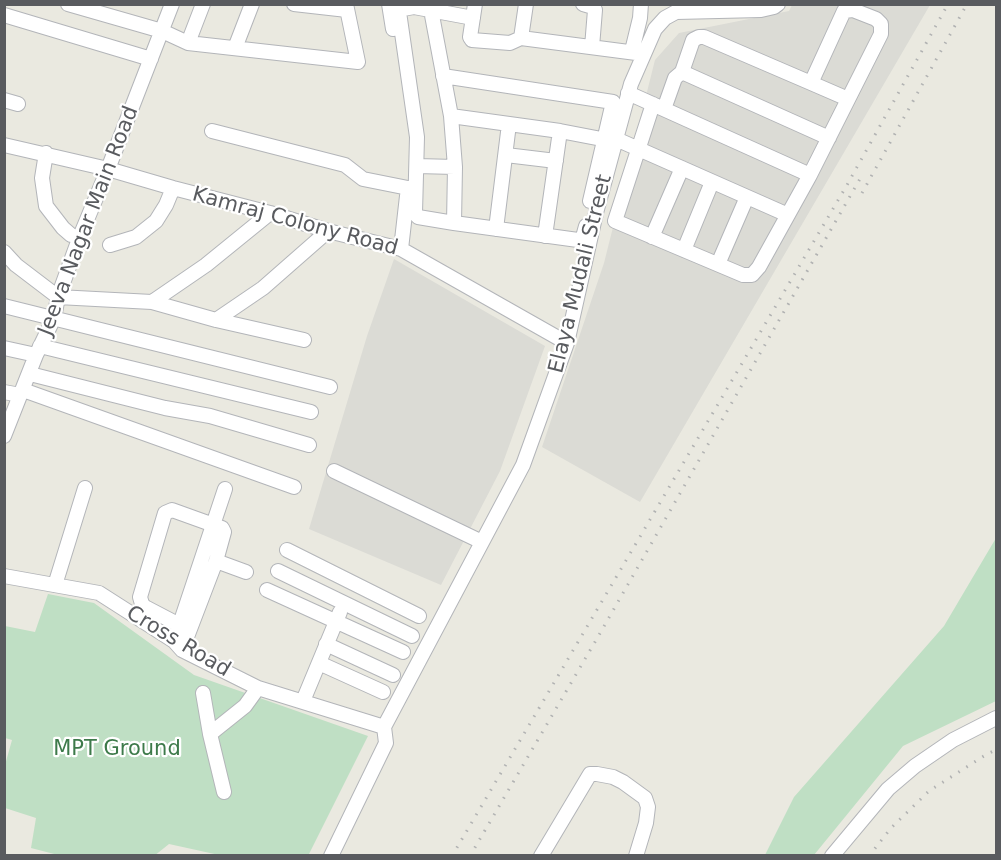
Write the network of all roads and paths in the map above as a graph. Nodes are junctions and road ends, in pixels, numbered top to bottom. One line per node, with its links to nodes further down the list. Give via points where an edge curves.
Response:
1 (68, 4): 15 (street)
2 (172, 4): 15 (street, Jeeva Nagar Main Road)
3 (203, 4): 17 (street)
4 (252, 4): 19 (street)
5 (294, 4): 10 (street)
6 (526, 4): 16 (street)
7 (641, 4): 20 (street)
8 (778, 4): 20 (street, Elaya Mudali Street, via 761,10 676,12 665,18)
9 (590, 5): 18 (street, via 595,14)
10 (346, 7): 19 (street, via 358,62)
11 (396, 7): 12 (street); 39 (street, via 417,137); 46 (street, via 413,146)
12 (431, 10): 13 (street); 23 (street)
13 (474, 11): 16 (street, via 472,40 510,43)
14 (6, 20): 21 (street)
15 (162, 31): 17 (street); 21 (street, Jeeva Nagar Main Road)
16 (521, 38): 18 (street)
17 (189, 43): 19 (street)
18 (592, 47): 20 (street)
19 (235, 48)
20 (638, 52): 25 (street, Elaya Mudali Street)
21 (151, 59): 42 (street, Jeeva Nagar Main Road)
22 (682, 72): 24 (street, via 693,40 704,37); 27 (street); 32 (street)
23 (443, 76): 28 (street); 33 (street, via 613,102)
24 (811, 83): 26 (street); 26 (street, via 844,11 853,10 876,20 881,34)
25 (628, 93): 27 (street); 33 (street, Elaya Mudali Street)
26 (848, 99): 32 (street)
27 (659, 107): 35 (street); 43 (street)
28 (451, 116): 29 (street); 40 (street)
29 (509, 124): 31 (street); 37 (street)
30 (212, 131): 46 (street, via 345,165 363,179)
31 (560, 131): 33 (street); 38 (street)
32 (829, 138): 43 (street)
33 (612, 140): 35 (street); 54 (street, via 583,237 578,240); 67 (street, Elaya Mudali Street)
34 (4, 145): 36 (street, Kamraj Colony Road)
35 (639, 149): 41 (street); 55 (street, via 615,221)
36 (46, 153): 42 (street, Kamraj Colony Road); 53 (street, via 42,178 46,206)
37 (506, 155): 38 (street); 51 (street)
38 (556, 161): 54 (street)
39 (417, 166): 40 (street); 50 (street, via 416,216)
40 (455, 167): 50 (street)
41 (682, 168): 44 (street); 55 (street)
42 (108, 169): 45 (street, Kamraj Colony Road); 61 (street, Jeeva Nagar Main Road)
43 (810, 175): 49 (street)
44 (712, 182): 47 (street); 58 (street)
45 (174, 188): 48 (street, Kamraj Colony Road); 56 (street, via 156,221 136,237)
46 (408, 189): 57 (street)
47 (747, 197): 49 (street); 60 (street)
48 (270, 213): 52 (street, Kamraj Colony Road); 62 (street)
49 (788, 215): 60 (street, via 752,274 743,275)
50 (454, 223): 51 (street)
51 (496, 229): 54 (street)
52 (328, 231): 57 (street, Kamraj Colony Road); 65 (street, via 263,288)
53 (71, 235)
54 (545, 236)
55 (652, 237): 58 (street)
56 (110, 245)
57 (401, 249): 67 (street, Kamraj Colony Road)
58 (684, 250): 60 (street)
59 (4, 252): 61 (street)
60 (718, 264)
61 (58, 297): 62 (street); 64 (street, Jeeva Nagar Main Road)
62 (152, 302): 65 (street)
63 (4, 306): 64 (street)
64 (54, 318): 69 (street, Jeeva Nagar Main Road); 71 (street)
65 (216, 320): 66 (street)
66 (304, 340)
67 (567, 343): 82 (street, Elaya Mudali Street, via 523,465)
68 (4, 348): 69 (street)
69 (38, 350): 70 (street, Jeeva Nagar Main Road); 74 (street)
70 (30, 374): 73 (street, Jeeva Nagar Main Road); 76 (street, via 210,416)
71 (330, 387)
72 (4, 392): 73 (street)
73 (21, 392): 75 (street, Jeeva Nagar Main Road); 78 (street)
74 (311, 412)
75 (4, 436)
76 (309, 445)
77 (334, 471): 82 (street)
78 (294, 487)
79 (85, 488): 89 (street)
80 (225, 489): 81 (street)
81 (213, 526): 84 (street, via 224,532); 94 (street); 94 (street, via 172,510 165,513 140,597 145,607)
82 (482, 542): 106 (street, Elaya Mudali Street)
83 (286, 550): 88 (street)
84 (216, 561): 86 (street); 94 (street)
85 (278, 571): 91 (street)
86 (246, 572)
87 (4, 576): 89 (street, Cross Road)
88 (353, 582): 91 (street); 92 (street)
89 (55, 585): 97 (street, Cross Road, via 99,593)
90 (267, 590): 93 (street)
91 (344, 602): 93 (street); 95 (street)
92 (419, 616)
93 (336, 620): 96 (street); 98 (street)
94 (185, 627): 97 (street)
95 (412, 636)
96 (326, 644): 99 (street); 100 (street)
97 (178, 645): 101 (street, Cross Road)
98 (402, 652)
99 (319, 663): 102 (street); 104 (street)
100 (393, 675)
101 (258, 688): 104 (street, Cross Road); 107 (street, via 245,706)
102 (383, 692)
103 (203, 693): 107 (street)
104 (303, 701): 106 (street, Cross Road)
105 (996, 718): 112 (street, via 915,766 888,789)
106 (384, 727): 109 (street, Elaya Mudali Street, via 386,743)
107 (210, 734): 108 (street)
108 (224, 792)
109 (331, 855)
110 (541, 855): 111 (street, via 590,774 597,774 614,777 645,798 646,823)
111 (636, 855)
112 (832, 855)

